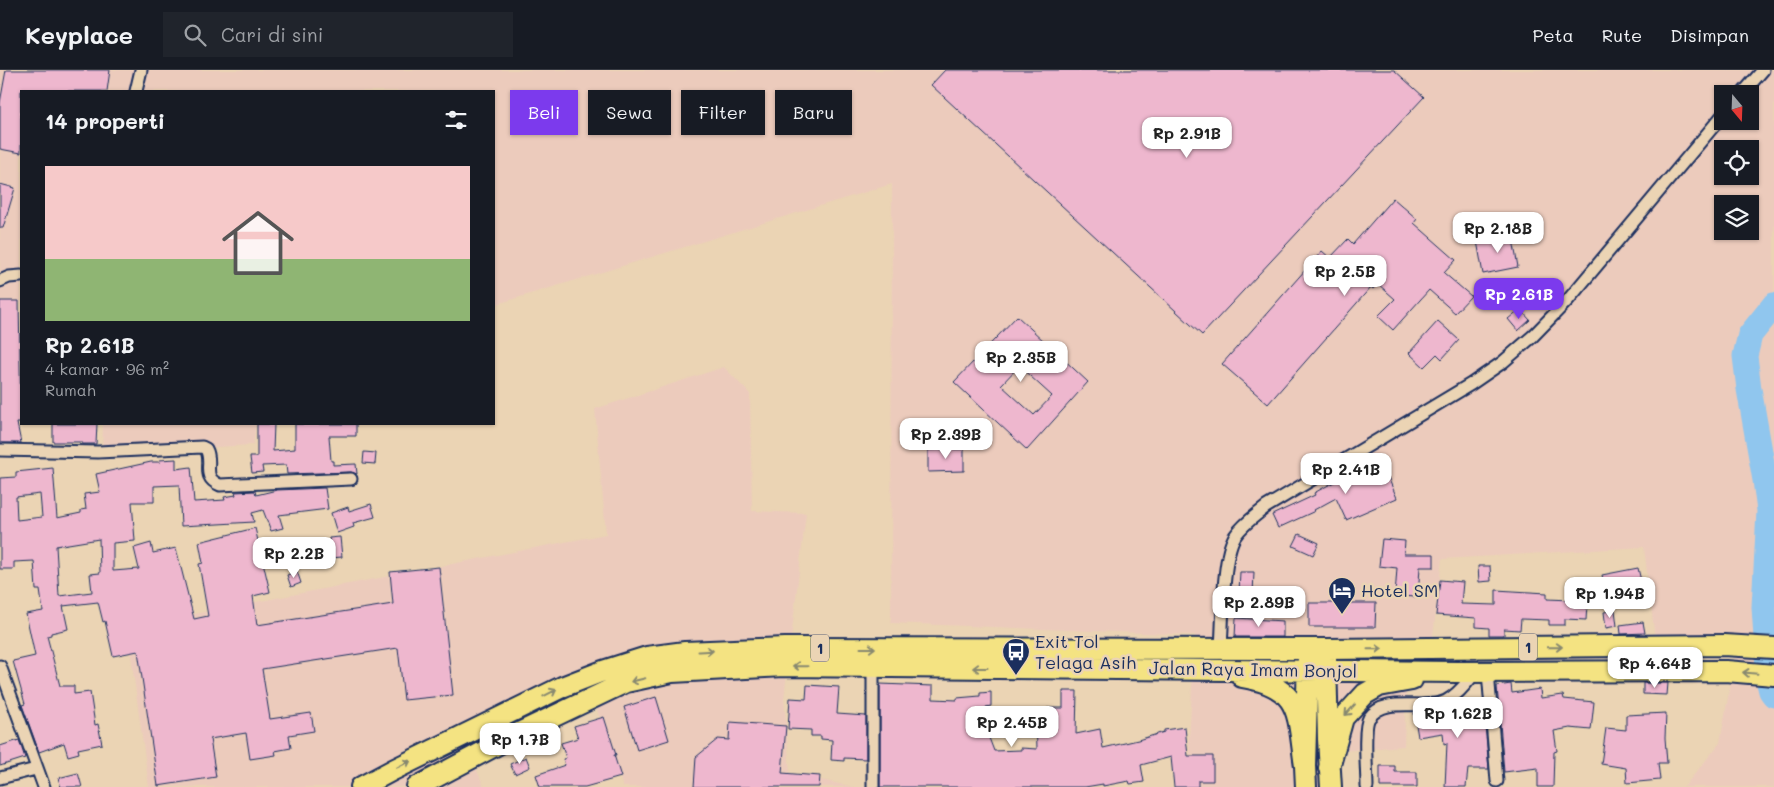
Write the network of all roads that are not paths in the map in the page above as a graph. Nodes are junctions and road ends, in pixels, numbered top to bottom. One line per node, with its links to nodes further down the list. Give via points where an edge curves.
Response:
1 (141, 70): 4 (street)
2 (1763, 70): 3 (street)
3 (1750, 85)
4 (136, 90)
5 (1714, 126): 10 (street, via 1568,300 1533,336 1470,384 1249,520 1234,537 1229,552)
6 (20, 276): 7 (street)
7 (0, 281)
8 (0, 450): 9 (street, via 98,452 202,447 208,453 208,475 220,485)
9 (351, 479)
10 (1222, 648): 12 (highway, Jalan Raya Imam Bonjol / 1); 25 (highway, Jalan Raya Imam Bonjol / 1, one-way to 10, via 562,687 647,657 685,652 785,648)
11 (1774, 648): 12 (highway, Jalan Raya Imam Bonjol / 1, one-way to 11, via 1730,645)
12 (1317, 649): 16 (highway)
13 (0, 666): 20 (street)
14 (873, 668): 15 (highway, Jalan Raya Imam Bonjol / 1, one-way to 14); 26 (highway, Jalan Raya Imam Bonjol / 1, one-way to 26, via 784,666 705,670 672,672 626,682); 27 (street)
15 (1193, 669): 16 (highway, Jalan Raya Imam Bonjol / 1); 19 (highway, via 1256,679 1287,694 1297,712)
16 (1317, 670): 17 (highway, Jalan Raya Imam Bonjol / 1); 19 (highway); 21 (highway)
17 (1474, 672): 18 (highway, Jalan Raya Imam Bonjol / 1, one-way to 17, via 1726,671); 21 (highway, one-way to 21, via 1379,686 1365,694 1343,718); 23 (street); 29 (street, via 1458,693 1444,702 1391,705 1369,718 1366,732)
18 (1774, 675)
19 (1305, 766): 28 (highway)
20 (36, 769): 22 (street); 24 (street)
21 (1330, 777)
22 (0, 778)
23 (1497, 781)
24 (44, 787)
25 (361, 787)
26 (417, 787)
27 (873, 787)
28 (1306, 787)
29 (1368, 787)

